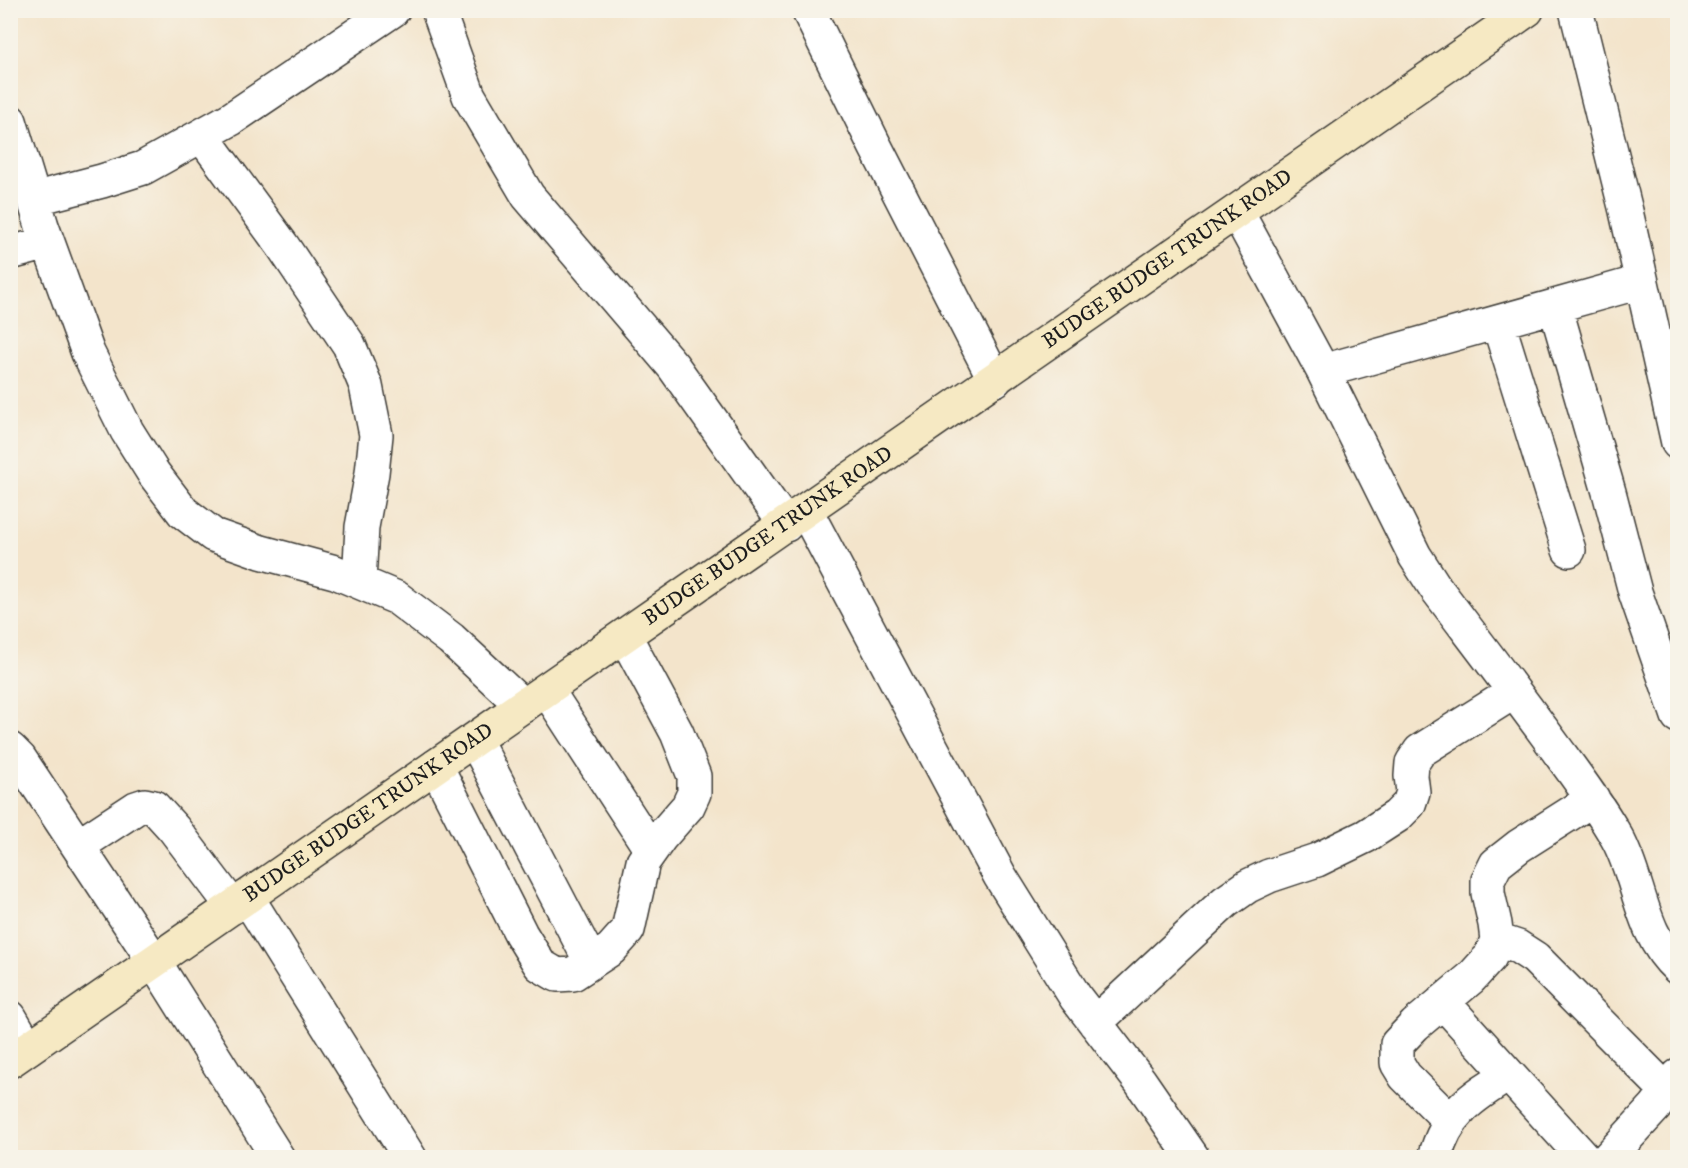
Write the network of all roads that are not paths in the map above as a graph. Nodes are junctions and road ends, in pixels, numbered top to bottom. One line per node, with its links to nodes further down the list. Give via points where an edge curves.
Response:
1 (393, 10): 7 (street)
2 (438, 10): 18 (street, via 469,96 528,196)
3 (808, 10): 16 (street)
4 (1527, 10): 9 (main road, BUDGE BUDGE TRUNK ROAD)
5 (1576, 10): 12 (street)
6 (10, 121): 8 (street)
7 (202, 136): 8 (street, via 143,168); 20 (street, via 349,345 366,386 376,435 362,527)
8 (33, 199): 10 (street)
9 (1237, 212): 15 (street); 16 (main road, BUDGE BUDGE TRUNK ROAD)
10 (48, 243): 11 (street); 20 (street, via 93,363 127,431 183,512 213,535)
11 (10, 253)
12 (1640, 282): 13 (street); 17 (street)
13 (1555, 306): 14 (street); 24 (street, via 1635,592)
14 (1498, 322): 15 (street); 19 (street)
15 (1323, 371): 22 (street, via 1415,556)
16 (995, 380): 18 (main road, BUDGE BUDGE TRUNK ROAD)
17 (1677, 443)
18 (796, 518): 21 (main road, BUDGE BUDGE TRUNK ROAD); 38 (street, via 1000,876)
19 (1569, 550)
20 (359, 582): 23 (street, via 398,598)
21 (625, 636): 23 (main road, BUDGE BUDGE TRUNK ROAD); 30 (street, via 678,734 694,776 694,793 688,806)
22 (1514, 692): 28 (street); 38 (street, via 1420,751 1412,763 1413,792 1409,804 1397,816 1317,860 1248,886 1225,902)
23 (535, 698): 25 (main road, BUDGE BUDGE TRUNK ROAD); 30 (street)
24 (1677, 716)
25 (475, 740): 27 (main road, BUDGE BUDGE TRUNK ROAD); 34 (street)
26 (10, 749): 29 (street)
27 (436, 766): 31 (main road, BUDGE BUDGE TRUNK ROAD); 34 (street, via 520,934 540,965 565,975)
28 (1593, 799): 32 (street, via 1496,864 1488,880 1488,894); 35 (street, via 1628,860 1655,938)
29 (78, 846): 31 (street, via 136,808 154,807); 33 (street)
30 (651, 850): 34 (street, via 643,862 628,930 611,949)
31 (240, 902): 33 (main road, BUDGE BUDGE TRUNK ROAD); 44 (street)
32 (1497, 940): 36 (street, via 1479,970); 41 (street, via 1535,958)
33 (154, 962): 39 (main road, BUDGE BUDGE TRUNK ROAD); 43 (street)
34 (591, 962)
35 (1677, 968)
36 (1443, 1002): 40 (street); 42 (street, via 1397,1044 1397,1063)
37 (10, 1017): 39 (street)
38 (1095, 1023): 45 (street)
39 (19, 1055)
40 (1508, 1075): 42 (street, via 1476,1094); 47 (street)
41 (1672, 1083): 48 (street)
42 (1451, 1122): 46 (street)
43 (278, 1158)
44 (410, 1158)
45 (1193, 1158)
46 (1435, 1158)
47 (1584, 1158)
48 (1608, 1158)

